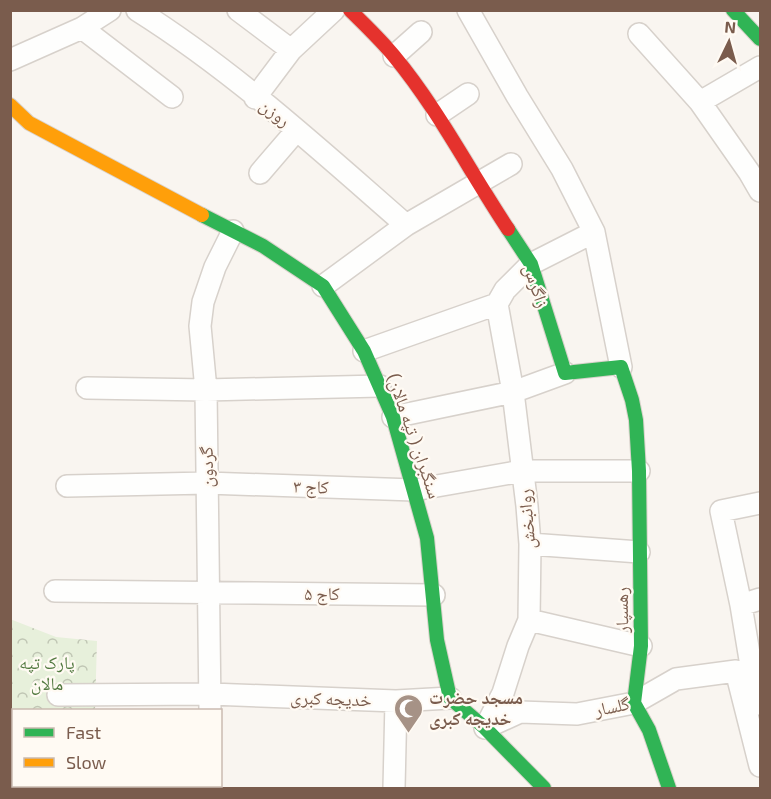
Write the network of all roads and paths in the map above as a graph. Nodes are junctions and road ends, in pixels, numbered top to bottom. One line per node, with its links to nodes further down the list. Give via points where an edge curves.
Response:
1 (110, 10): 8 (street)
2 (137, 10): 18 (street, روزن)
3 (237, 10): 12 (street)
4 (334, 10): 12 (street)
5 (350, 10): 13 (main road, زاگرس)
6 (468, 10): 30 (street, via 562,169)
7 (734, 10): 11 (main road)
8 (82, 28): 14 (street); 17 (street)
9 (421, 32): 13 (street)
10 (639, 34): 19 (street)
11 (760, 39)
12 (291, 50): 18 (street)
13 (394, 56): 21 (main road, زاگرس)
14 (10, 60)
15 (760, 67): 19 (street)
16 (468, 94): 21 (street)
17 (172, 96)
18 (255, 98): 22 (street, روزن)
19 (700, 102): 24 (street)
20 (10, 105): 29 (main road, سنگبران ( تپه مالان), via 39,129)
21 (437, 115): 26 (main road, زاگرس)
22 (296, 130): 25 (street); 28 (street, روزن)
23 (512, 164): 26 (street)
24 (755, 169): 27 (street)
25 (260, 173)
26 (478, 184): 28 (street); 31 (main road, زاگرس)
27 (760, 191)
28 (406, 225): 32 (street)
29 (233, 231): 32 (main road, سنگبران ( تپه مالان)); 39 (street, گردون, via 203,302 200,327)
30 (594, 232): 31 (street); 35 (street)
31 (531, 264): 33 (street); 36 (main road, زاگرس)
32 (323, 286): 34 (main road, سنگبران ( تپه مالان))
33 (497, 304): 34 (street); 40 (street, روانبخش)
34 (364, 351): 37 (main road, سنگبران ( تپه مالان))
35 (621, 367): 36 (main road); 43 (main road, via 636,420)
36 (565, 373): 40 (street)
37 (380, 386): 39 (street); 41 (main road, سنگبران ( تپه مالان))
38 (87, 388): 39 (street)
39 (206, 390): 44 (street, گردون)
40 (513, 392): 41 (street); 42 (street, روانبخش)
41 (393, 417): 46 (main road, سنگبران ( تپه مالان))
42 (522, 471): 43 (street, کاج ۳); 46 (street, کاج ۳); 48 (street, روانبخش)
43 (639, 471): 49 (main road, رهسپار)
44 (207, 483): 45 (street, کاج ۳); 46 (street, کاج ۳); 51 (street, گردون)
45 (67, 486)
46 (414, 490): 52 (main road, سنگبران ( تپه مالان), via 427,538)
47 (760, 503): 53 (street, via 721,512)
48 (530, 544): 49 (street); 54 (street, روانبخش)
49 (639, 552): 55 (main road, رهسپار)
50 (55, 591): 51 (street, کاج ۵)
51 (210, 593): 52 (street, کاج ۵); 60 (street, گردون)
52 (434, 594): 58 (main road, سنگبران ( تپه مالان), via 437,640)
53 (751, 602): 56 (street)
54 (529, 620): 55 (street); 63 (street, روانبخش, via 503,693)
55 (641, 646): 61 (main road, رهسپار)
56 (757, 683): 62 (street)
57 (58, 695): 60 (street, خدیجه کبری)
58 (450, 698): 59 (street, خدیجه کبری); 63 (main road)
59 (396, 701): 60 (street, خدیجه کبری); 65 (street)
60 (211, 702)
61 (634, 703): 63 (street, گلسار, via 577,714 520,712); 64 (street, گلسار, via 676,679 736,671); 67 (main road, via 649,730)
62 (760, 704)
63 (485, 728): 66 (main road)
64 (760, 766)
65 (394, 789)
66 (544, 789)
67 (669, 789)

